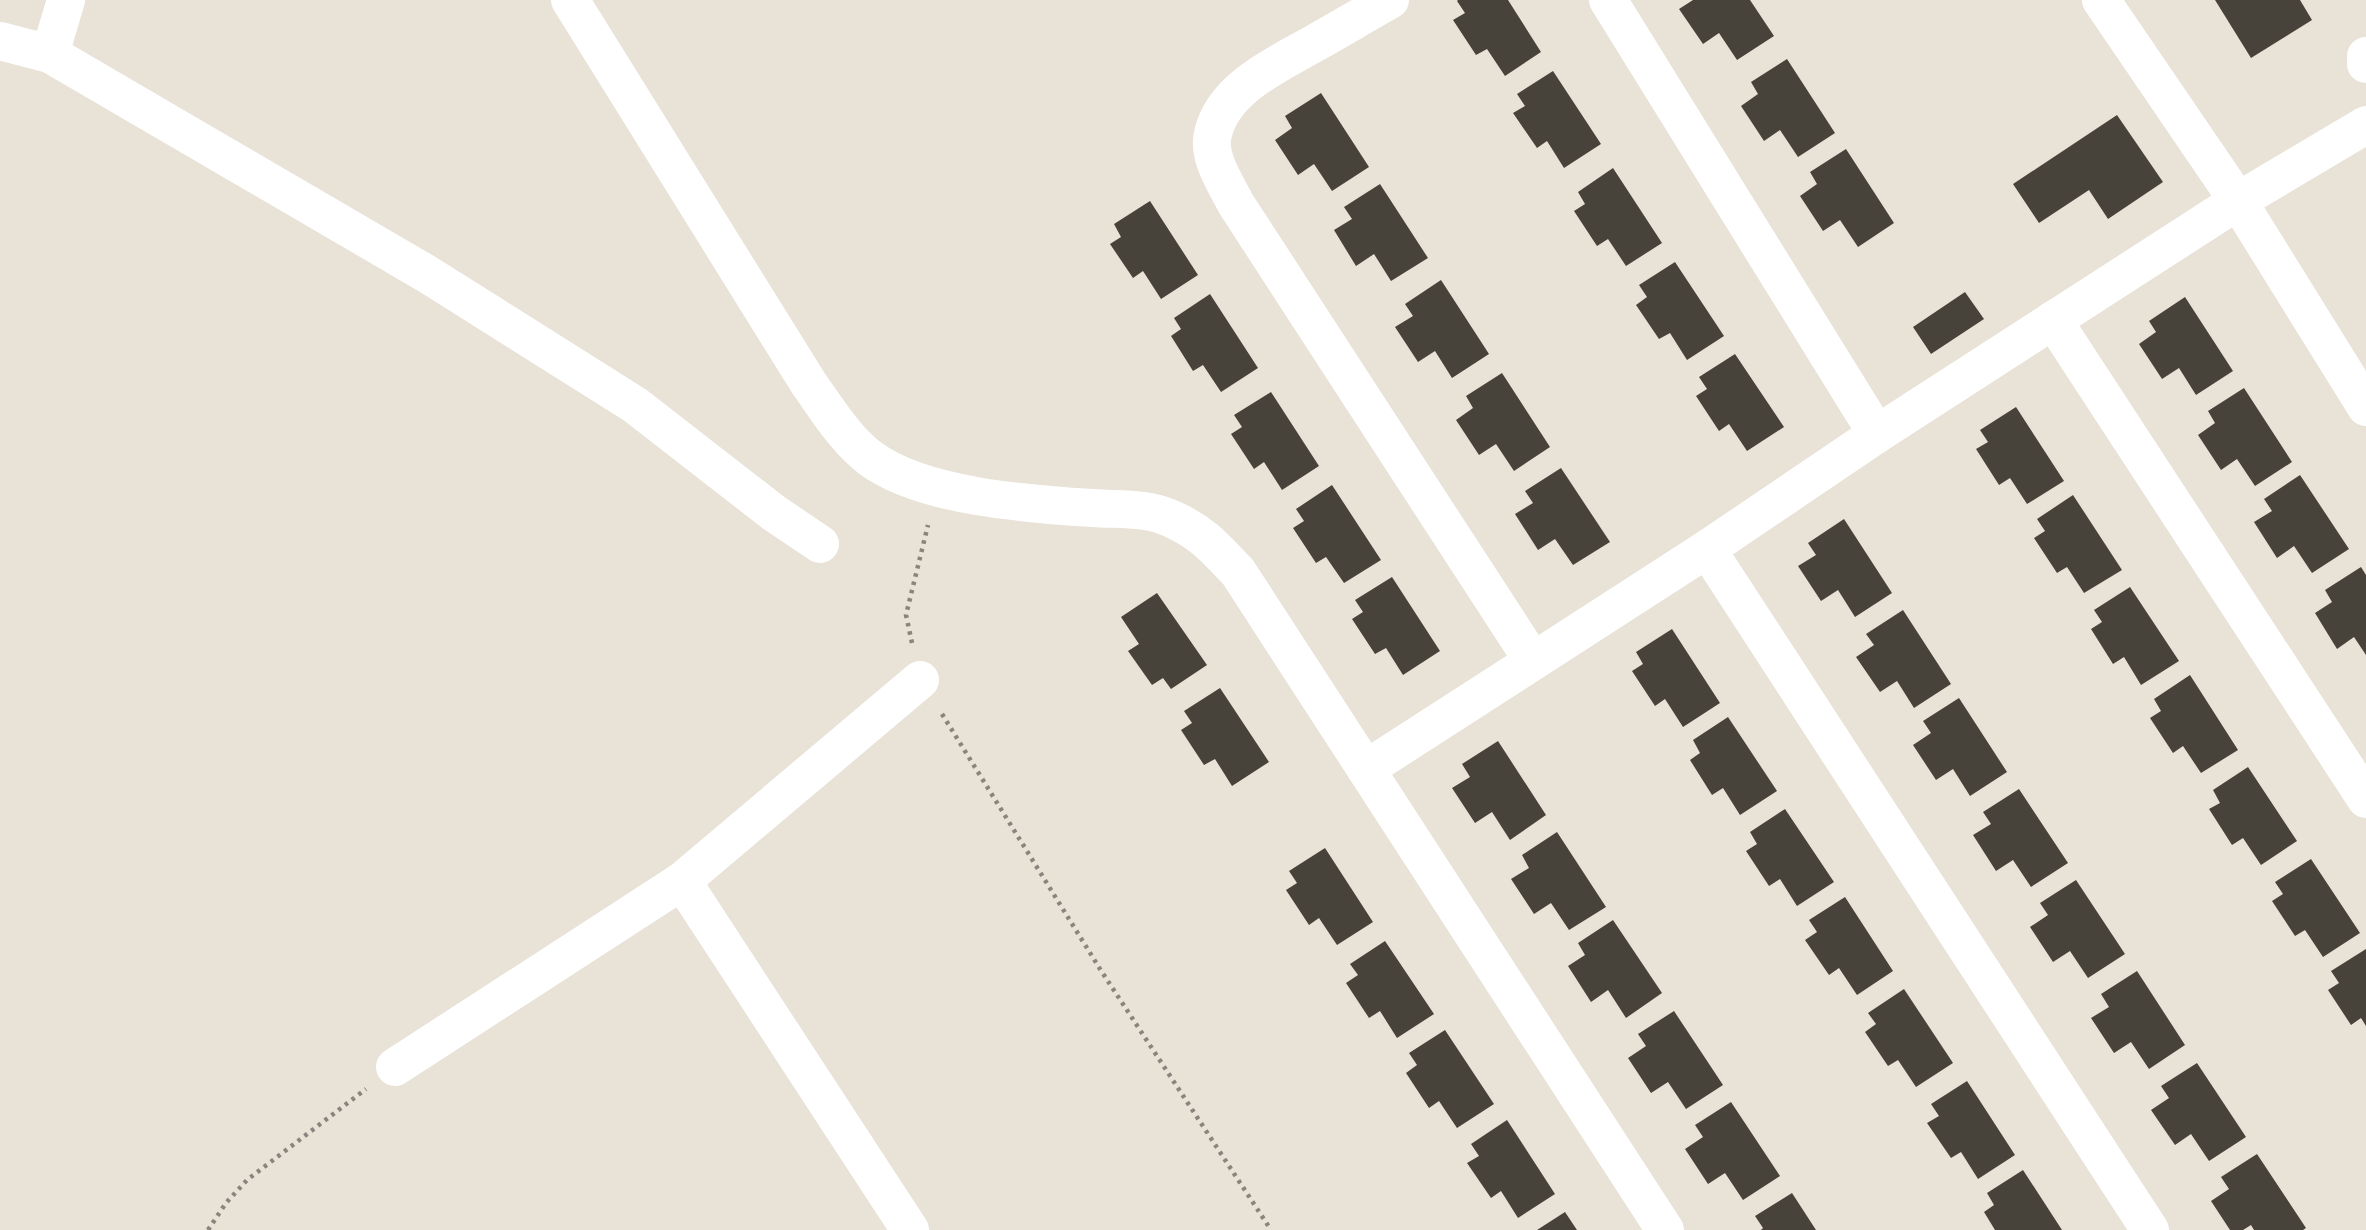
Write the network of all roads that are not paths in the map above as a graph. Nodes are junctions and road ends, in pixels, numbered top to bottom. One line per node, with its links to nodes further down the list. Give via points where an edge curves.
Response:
1 (65, 0): 7 (street)
2 (570, 0): 19 (street, via 828,411 871,458 937,487 1004,501 1133,508 1170,518 1203,536 1238,572)
3 (1390, 0): 17 (street, via 1240,91 1220,114 1212,136 1216,165 1236,204)
4 (1608, 0): 14 (street)
5 (2101, 0): 11 (street)
6 (0, 41): 7 (street)
7 (50, 54): 15 (street, via 427,274 635,405)
8 (2366, 56): 9 (street)
9 (2366, 64)
10 (2366, 125): 11 (street)
11 (2238, 201): 12 (street); 13 (street)
12 (2053, 320): 14 (street); 20 (street)
13 (2366, 407)
14 (1877, 434): 16 (street)
15 (820, 544)
16 (1707, 549): 17 (street); 25 (street)
17 (1534, 661): 19 (street)
18 (920, 680): 21 (street)
19 (1366, 769): 24 (street)
20 (2366, 799)
21 (682, 881): 22 (street); 23 (street)
22 (395, 1067)
23 (910, 1230)
24 (1665, 1230)
25 (2150, 1230)

